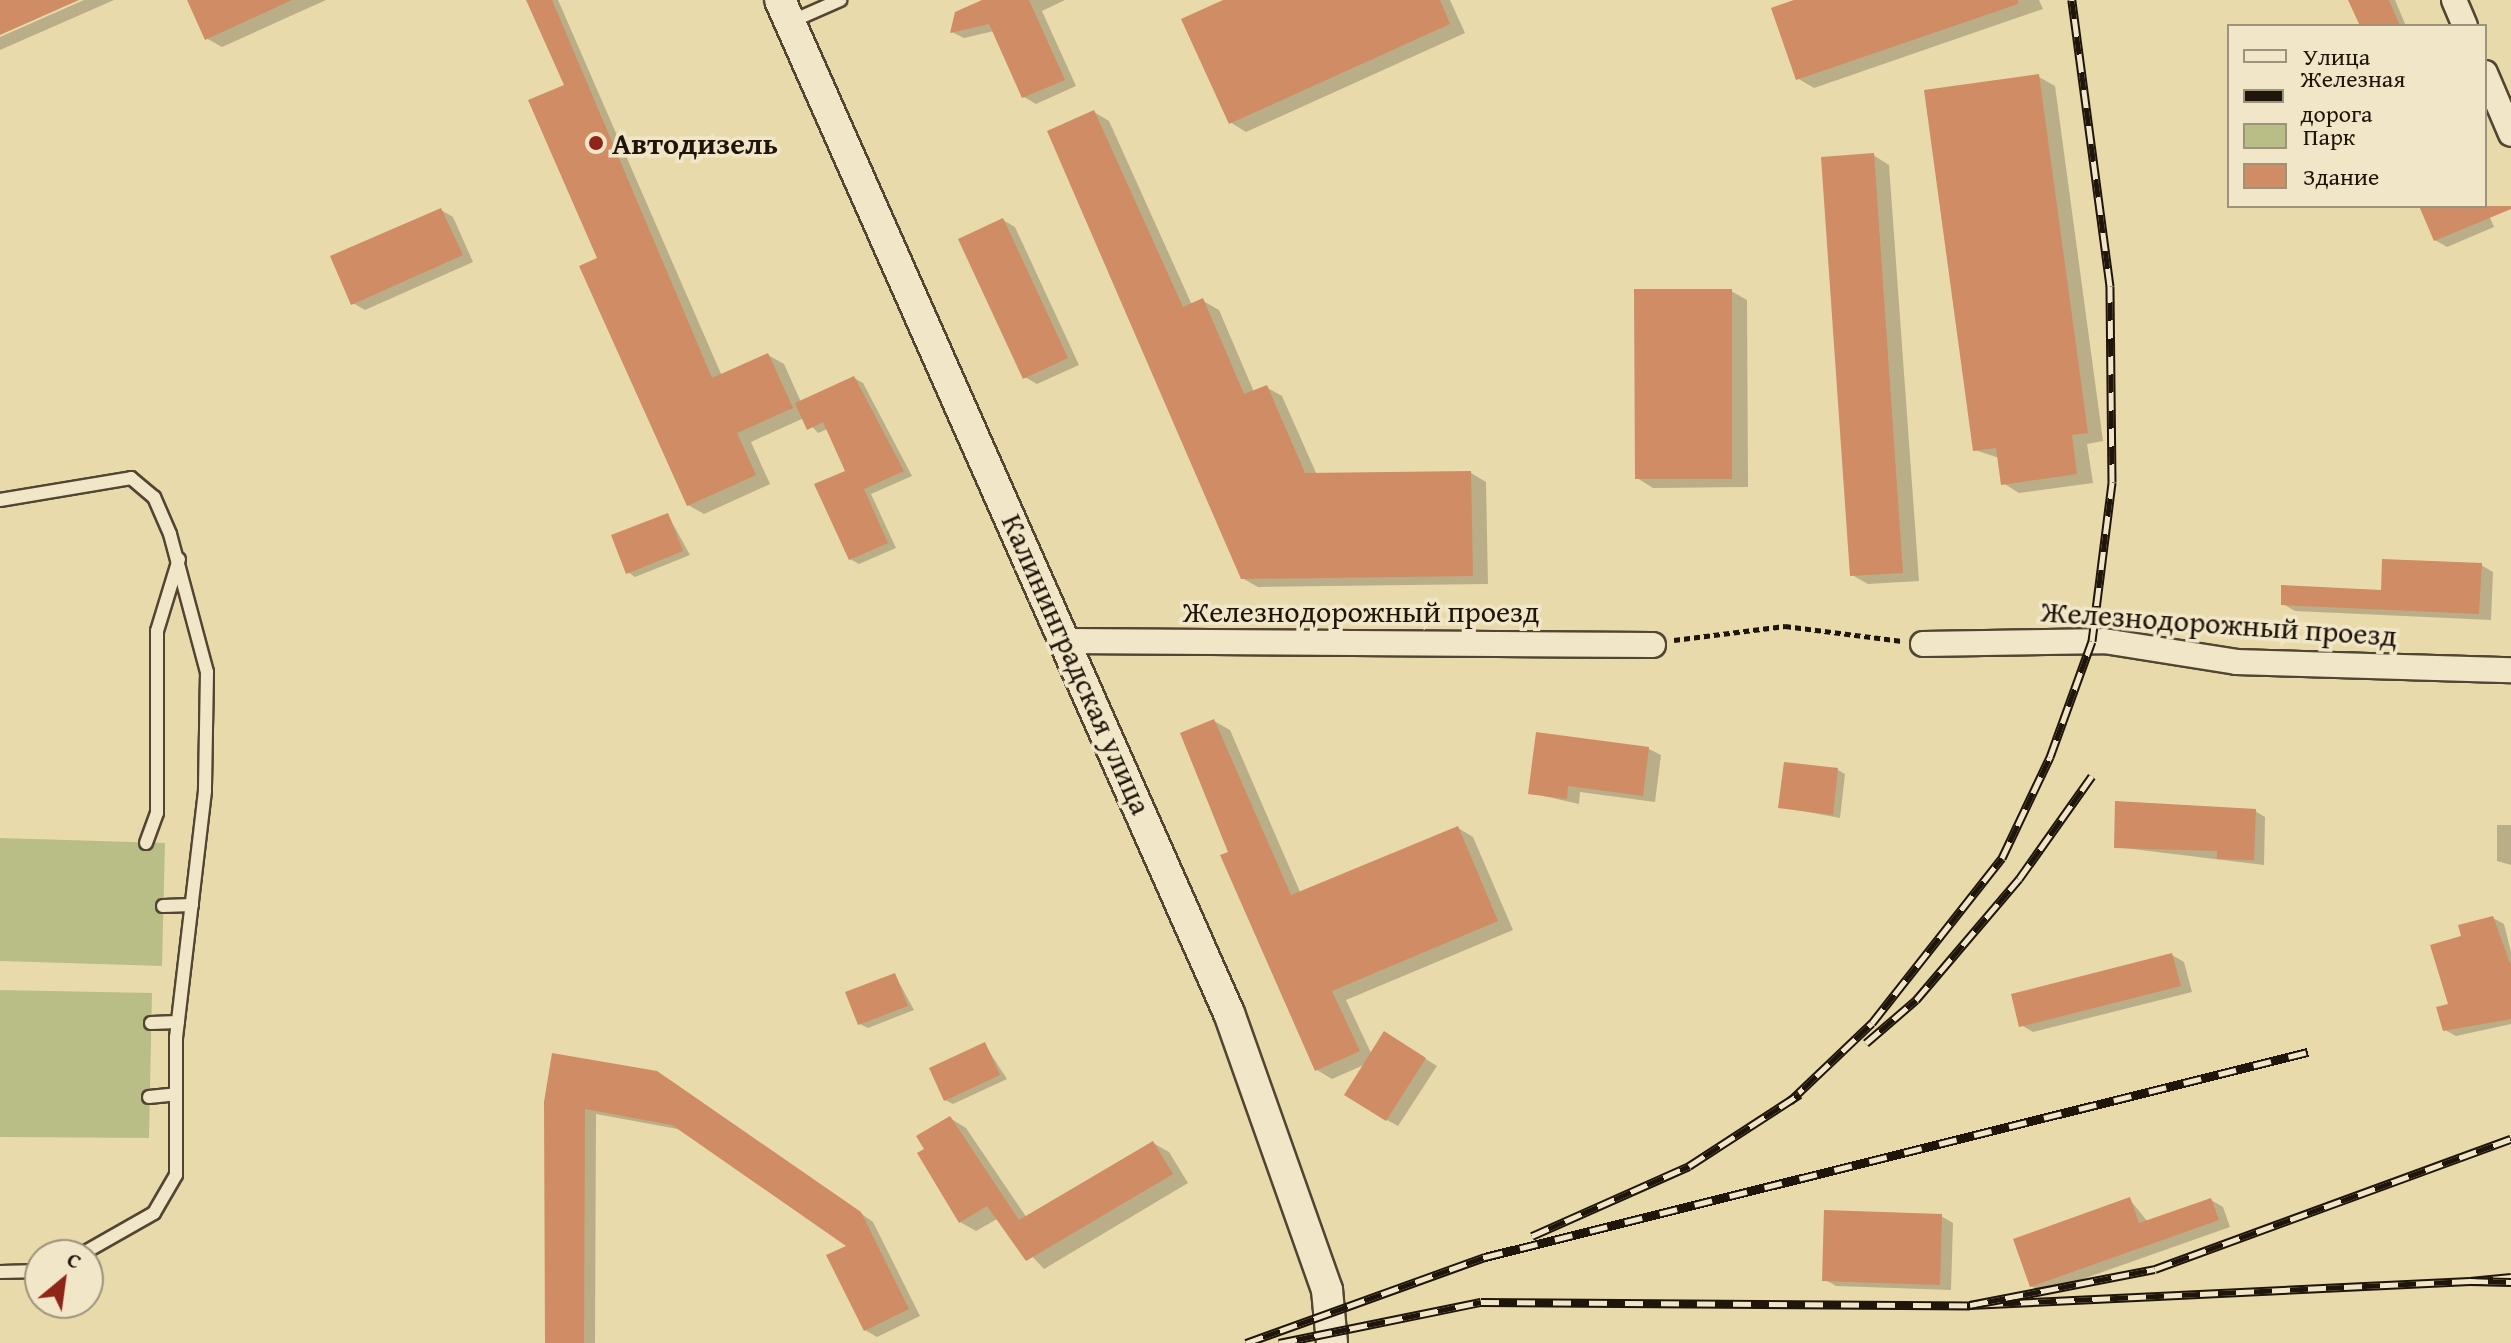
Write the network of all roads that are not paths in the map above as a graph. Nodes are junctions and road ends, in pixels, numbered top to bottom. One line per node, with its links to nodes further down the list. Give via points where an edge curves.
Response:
1 (840, 0): 3 (lane)
2 (2454, 0): 4 (street)
3 (785, 11): 9 (street, Калининградская улица)
4 (2464, 24)
5 (2487, 78): 6 (street)
6 (2511, 134)
7 (0, 500): 8 (lane, via 131,478 154,497)
8 (179, 559): 13 (lane, via 157,631 157,813); 14 (lane, via 207,672)
9 (1068, 641): 11 (street, Железнодорожный проезд); 23 (street, Калининградская улица, via 1285,1158 1327,1290)
10 (1923, 644): 12 (street, Железнодорожный проезд, via 2104,641 2236,662)
11 (1653, 645)
12 (2511, 670)
13 (146, 843)
14 (192, 905): 15 (lane); 16 (lane)
15 (163, 906)
16 (178, 1022): 17 (lane); 18 (lane)
17 (151, 1023)
18 (176, 1094): 19 (lane); 20 (lane, via 168,1197 123,1237)
19 (149, 1097)
20 (104, 1245)
21 (24, 1271): 22 (lane)
22 (0, 1272)
23 (1332, 1343)

